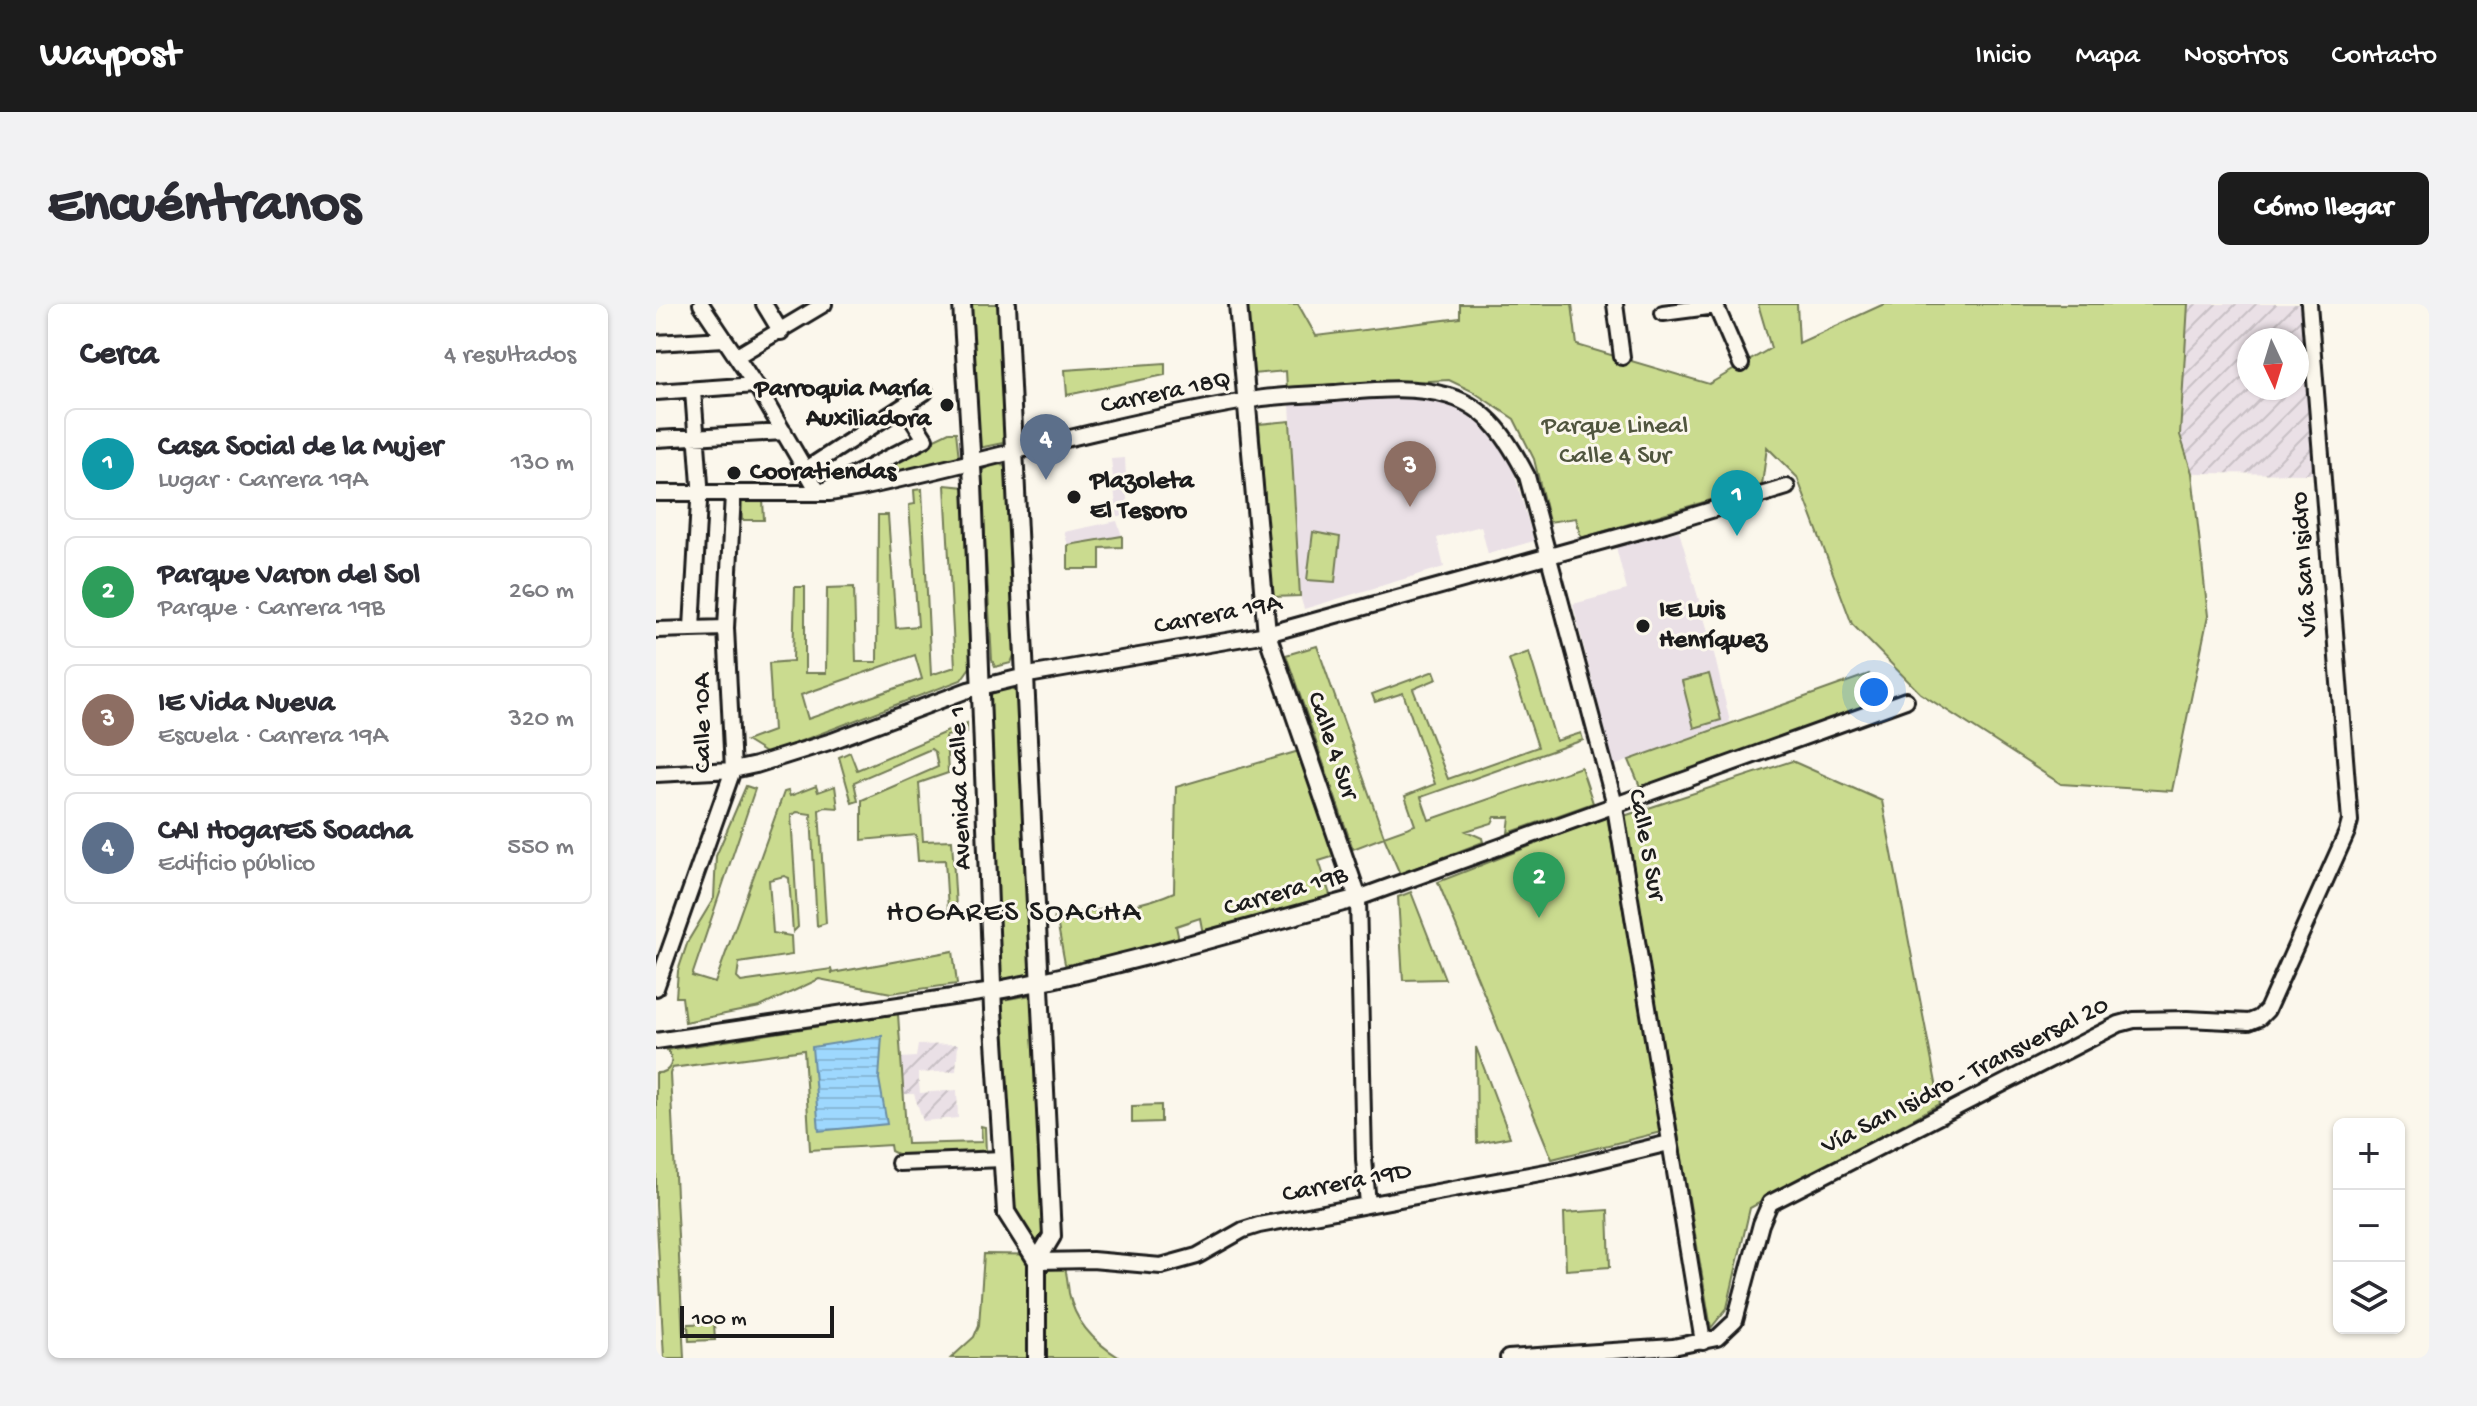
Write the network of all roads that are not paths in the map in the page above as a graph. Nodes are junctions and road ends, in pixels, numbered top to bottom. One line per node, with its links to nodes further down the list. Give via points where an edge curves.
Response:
1 (701, 304): 12 (street)
2 (764, 304): 11 (street)
3 (824, 304): 11 (street)
4 (962, 304): 28 (main road, Avenida Calle 1)
5 (1007, 304): 27 (main road)
6 (1238, 304): 22 (main road, Calle 4 Sur)
7 (1615, 304): 15 (street)
8 (2309, 304): 46 (street, Vía San Isidro)
9 (1715, 305): 10 (street); 16 (street)
10 (1663, 313)
11 (781, 332): 14 (street)
12 (724, 339): 13 (street); 14 (street)
13 (656, 343)
14 (737, 356): 17 (street)
15 (1622, 357)
16 (1741, 364)
17 (756, 385): 18 (street); 24 (street)
18 (693, 391): 19 (street); 25 (street)
19 (656, 392)
20 (925, 392): 23 (street)
21 (1451, 396): 22 (street, Carrera 18Q, via 1378,391); 35 (street, Calle 5 Sur, via 1495,424 1511,444 1527,476)
22 (1247, 401): 27 (street, Carrera 18Q); 39 (main road, Calle 4 Sur)
23 (905, 408): 29 (street); 33 (street, via 925,439)
24 (784, 432): 25 (street); 29 (street)
25 (698, 436): 26 (street); 32 (street)
26 (656, 439)
27 (1014, 453): 28 (street, Carrera 18Q); 40 (main road)
28 (972, 463): 33 (street, Carrera 18Q); 41 (main road, Avenida Calle 1)
29 (805, 470): 33 (street)
30 (1787, 487): 35 (street, Carrera 19A)
31 (656, 493): 32 (street, Carrera 18Q)
32 (700, 493): 34 (street, Carrera 18Q); 36 (street)
33 (819, 493): 34 (street, Carrera 18Q)
34 (733, 494): 37 (street, Calle 10A)
35 (1548, 556): 39 (street, Carrera 19A); 45 (street, Calle 5 Sur)
36 (692, 628): 37 (street); 38 (street)
37 (726, 628): 43 (street, Calle 10A)
38 (656, 630)
39 (1267, 634): 40 (street, Carrera 19A); 47 (main road, Calle 4 Sur)
40 (1023, 676): 41 (street, Carrera 19A); 48 (main road)
41 (982, 686): 43 (street, Carrera 19A, via 832,741); 50 (main road, Avenida Calle 1)
42 (1906, 700): 45 (street, Carrera 19B)
43 (733, 770): 44 (street, Carrera 19A); 49 (street, Calle 10A)
44 (656, 774)
45 (1614, 805): 47 (street, Carrera 19B); 52 (street, Calle 5 Sur)
46 (2350, 821): 57 (street, Vía San Isidro - Transversal 20, via 2259,1018 2236,1023 2187,1019 2119,1024 1770,1203 1735,1321 1717,1338)
47 (1358, 898): 48 (main road, Carrera 19B); 55 (street, Calle 4 Sur)
48 (1039, 982): 50 (main road, Carrera 19B); 56 (main road, via 1052,1236)
49 (656, 988)
50 (993, 991): 51 (street, Carrera 19B); 53 (main road, Avenida Calle 1)
51 (656, 1041)
52 (1669, 1143): 55 (street, Carrera 19D, via 1562,1169); 57 (street, Calle 5 Sur)
53 (1003, 1159): 54 (street); 56 (main road, Avenida Calle 1, via 1006,1212)
54 (899, 1163)
55 (1368, 1204): 56 (street, Carrera 19D, via 1249,1228 1197,1256 1161,1266)
56 (1037, 1261): 58 (main road)
57 (1703, 1342): 59 (street)
58 (1037, 1358)
59 (1508, 1358)

